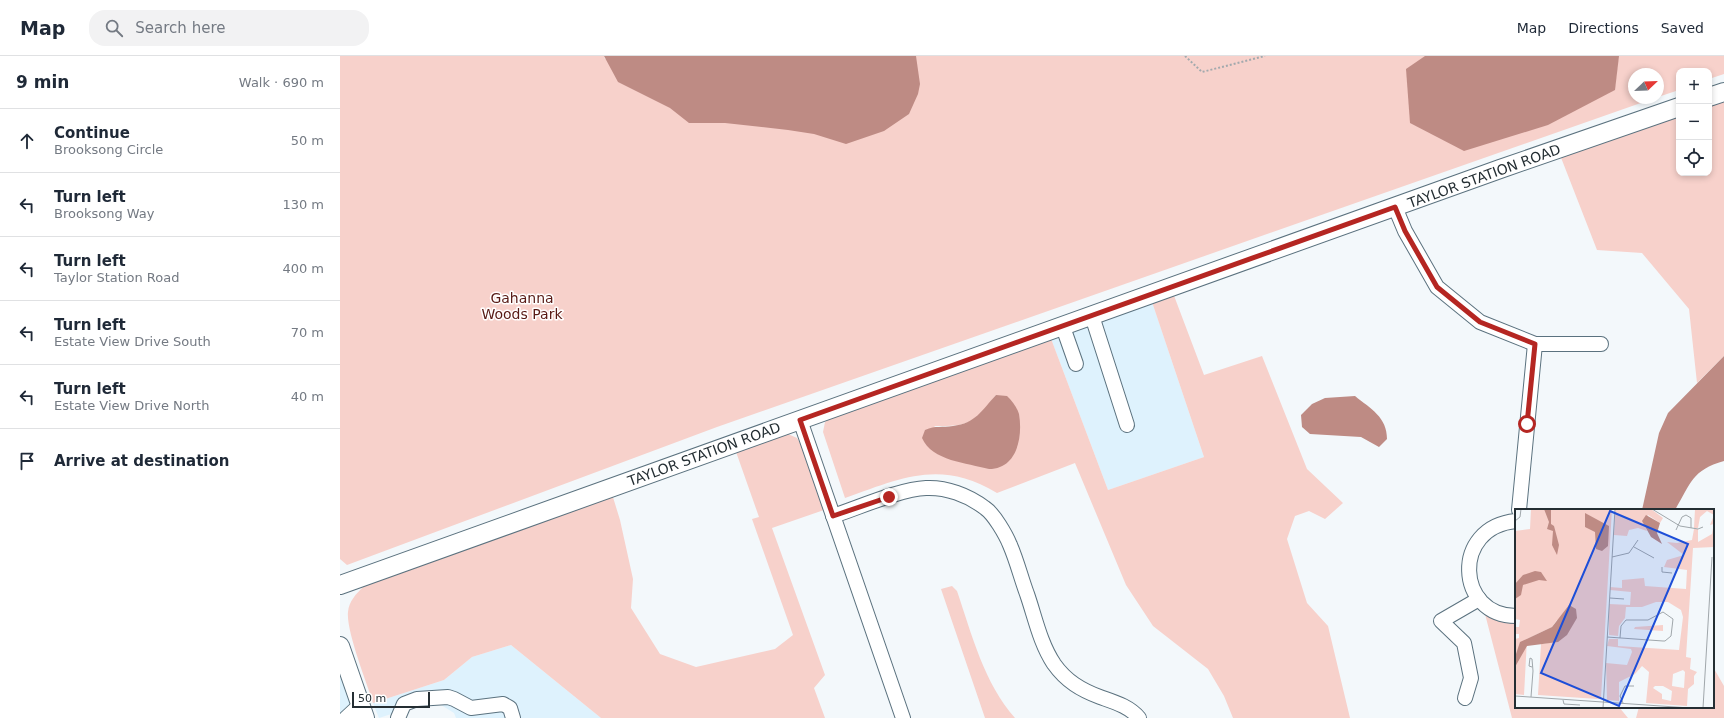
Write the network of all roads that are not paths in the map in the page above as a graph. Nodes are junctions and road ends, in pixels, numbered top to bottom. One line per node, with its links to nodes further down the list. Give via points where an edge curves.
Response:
1 (1724, 92): 2 (main road)
2 (1712, 96)
3 (1676, 108): 4 (main road, TAYLOR STATION ROAD)
4 (1395, 207): 5 (main road, TAYLOR STATION ROAD); 7 (street, via 1405,231 1437,287 1480,322)
5 (1092, 316): 6 (main road, TAYLOR STATION ROAD); 11 (street)
6 (1063, 327): 9 (street); 10 (main road, TAYLOR STATION ROAD)
7 (1535, 344): 8 (street); 12 (street)
8 (1601, 344)
9 (1076, 364)
10 (800, 420): 13 (street); 15 (main road, TAYLOR STATION ROAD)
11 (1127, 424)
12 (1519, 509)
13 (833, 516): 24 (street); 25 (street, via 925,488 946,489 986,508 1010,544 1044,643 1055,664 1075,685 1120,704)
14 (1515, 521): 16 (street, via 1495,526 1476,542 1471,553 1469,577)
15 (340, 585)
16 (1479, 599): 17 (street, via 1498,613); 19 (street, via 1442,621 1464,643 1471,678)
17 (1515, 616)
18 (340, 646): 20 (main road)
19 (1465, 698)
20 (363, 711): 21 (street)
21 (346, 718)
22 (398, 718): 23 (street, via 407,702 448,697 471,708 503,704 510,708)
23 (513, 718)
24 (903, 718)
25 (1139, 718)

